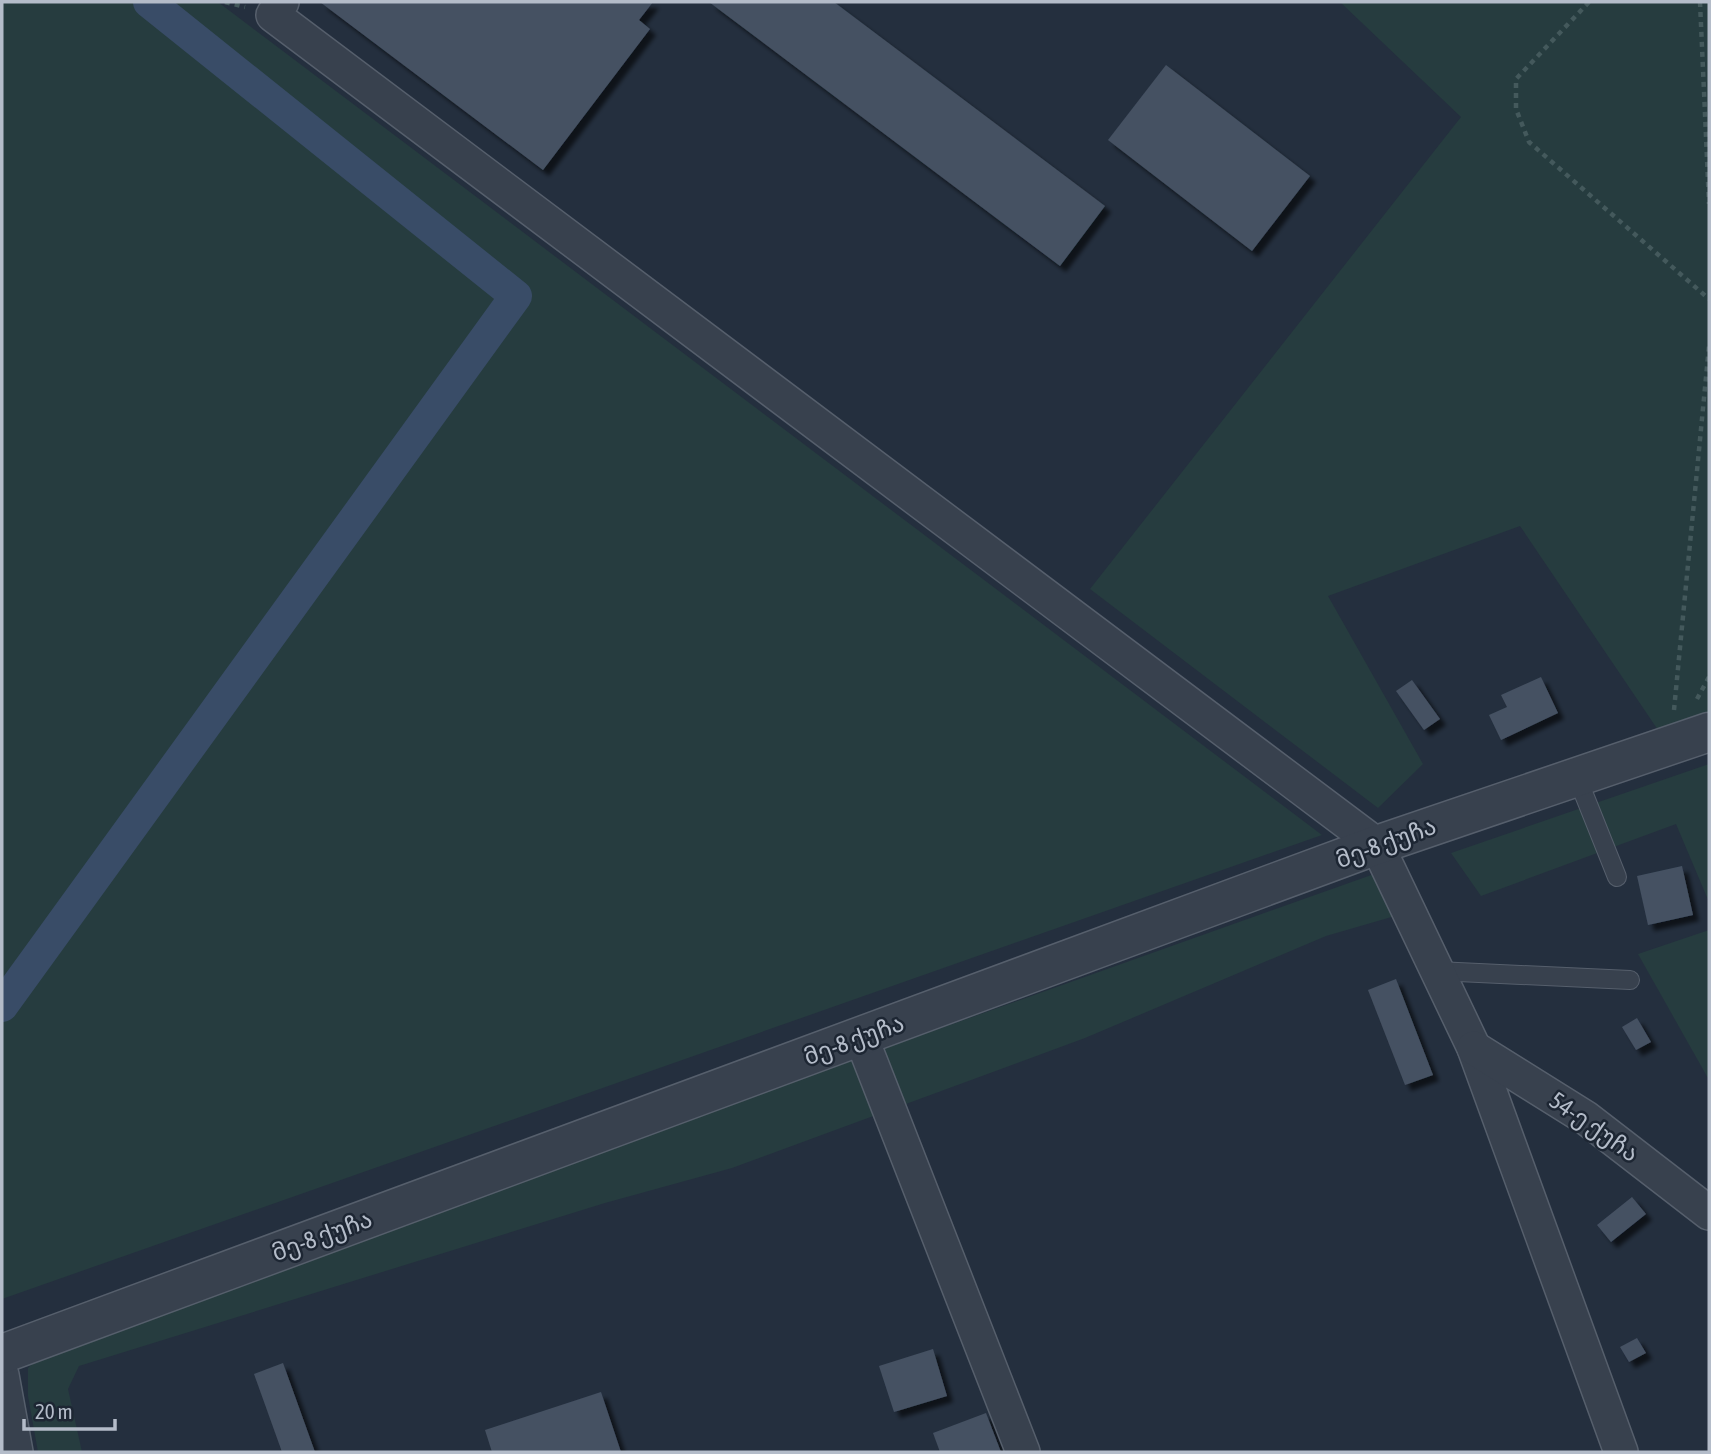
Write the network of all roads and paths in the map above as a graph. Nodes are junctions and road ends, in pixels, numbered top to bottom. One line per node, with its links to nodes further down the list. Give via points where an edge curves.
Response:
1 (282, 2): 10 (street, via 272,15)
2 (1589, 2): 5 (path, via 1516,79 1516,109 1529,142)
3 (1700, 2): 4 (path)
4 (1709, 204)
5 (1709, 299)
6 (1709, 346): 8 (path)
7 (1709, 732): 8 (street, მე-8 ქუჩა)
8 (1670, 745): 9 (street, მე-8 ქუჩა)
9 (1577, 777): 10 (street, მე-8 ქუჩა); 11 (lane)
10 (1377, 845): 12 (street); 14 (street, მე-8 ქუჩა)
11 (1617, 877)
12 (1437, 971): 13 (lane); 15 (street)
13 (1630, 980)
14 (861, 1037): 17 (street, მე-8 ქუჩა); 20 (street)
15 (1474, 1048): 16 (street, 54-ე ქუჩა, via 1586,1118); 21 (street)
16 (1709, 1213)
17 (2, 1354)
18 (2, 1375): 19 (street)
19 (16, 1452)
20 (1023, 1452)
21 (1621, 1452)

